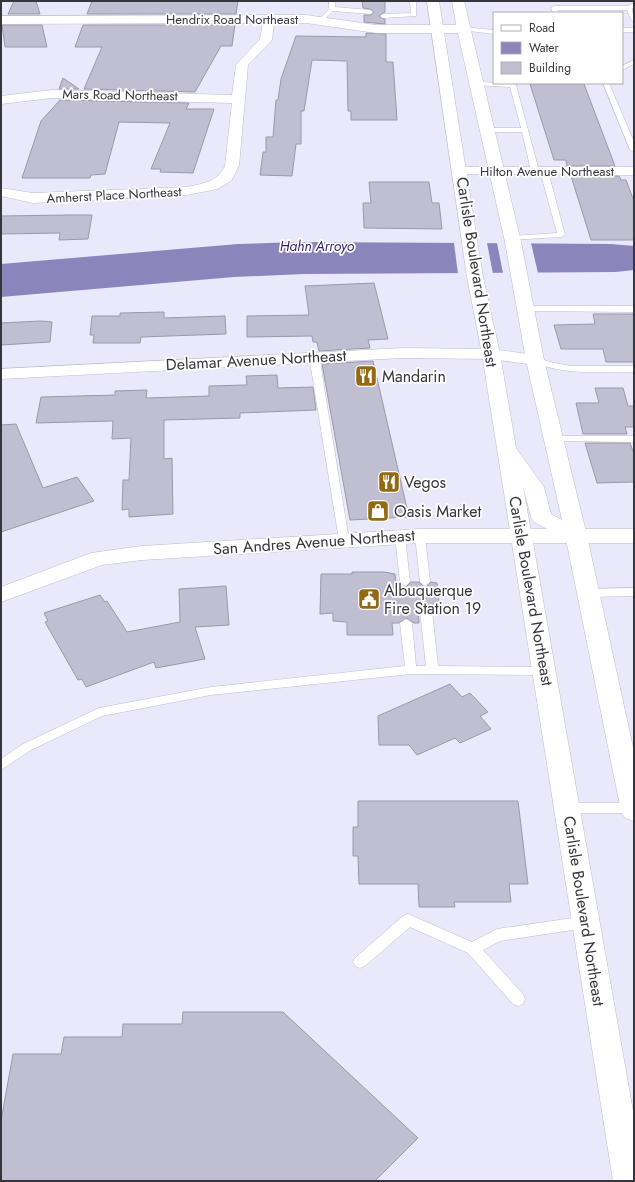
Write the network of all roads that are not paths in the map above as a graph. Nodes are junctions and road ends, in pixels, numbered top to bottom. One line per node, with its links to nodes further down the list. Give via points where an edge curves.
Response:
1 (332, 1): 8 (lane)
2 (413, 1): 16 (lane, via 414,14 387,15)
3 (433, 1): 17 (main road, Carlisle Boulevard Northeast)
4 (458, 1): 18 (main road)
5 (581, 1): 7 (lane)
6 (631, 6): 7 (lane); 14 (lane)
7 (584, 8): 10 (lane, via 554,8)
8 (332, 9): 9 (lane); 13 (lane)
9 (344, 10): 9 (lane, via 350,17 370,13 355,8)
10 (556, 12)
11 (269, 19): 12 (main road, Hendrix Road Northeast); 13 (main road, Hendrix Road Northeast); 28 (main road, via 266,40 242,65)
12 (1, 20)
13 (321, 20): 16 (main road, Hendrix Road Northeast, via 356,27)
14 (634, 20)
15 (493, 27): 18 (lane)
16 (397, 28): 17 (main road, Hendrix Road Northeast)
17 (436, 29): 18 (main road, Hendrix Road Northeast); 33 (main road, Carlisle Boulevard Northeast)
18 (463, 29): 21 (lane); 24 (main road)
19 (623, 30): 20 (lane)
20 (634, 30)
21 (493, 32)
22 (634, 62): 23 (lane)
23 (623, 68)
24 (477, 79): 25 (lane); 30 (main road)
25 (493, 82)
26 (508, 84): 31 (lane, via 514,85)
27 (606, 84): 32 (lane)
28 (239, 99): 29 (main road, Mars Road Northeast, via 52,94); 37 (main road, Amherst Place Northeast, via 232,166 226,178 212,186 187,192 33,198)
29 (1, 100)
30 (486, 130): 31 (lane); 34 (main road)
31 (525, 130): 35 (lane)
32 (634, 150)
33 (460, 171): 34 (main road, Hilton Avenue Northeast); 41 (main road, Carlisle Boulevard Northeast)
34 (496, 171): 35 (main road, Hilton Avenue Northeast); 38 (main road)
35 (539, 171): 36 (main road, Hilton Avenue Northeast); 38 (lane, via 561,236)
36 (634, 171)
37 (1, 192)
38 (512, 240): 39 (main road)
39 (525, 308): 40 (lane); 43 (main road)
40 (634, 308)
41 (490, 354): 42 (main road, Delamar Avenue Northeast, via 403,353); 43 (main road, Delamar Avenue Northeast); 48 (main road, Carlisle Boulevard Northeast)
42 (316, 357): 45 (main road, Delamar Avenue Northeast); 53 (lane)
43 (535, 360): 44 (lane, via 561,368); 46 (main road)
44 (634, 369)
45 (1, 374)
46 (553, 439): 47 (lane); 50 (main road)
47 (634, 439)
48 (506, 448): 50 (main road, via 534,487 541,517); 52 (main road, Carlisle Boulevard Northeast)
49 (410, 536): 52 (main road, San Andres Avenue Northeast); 53 (main road, San Andres Avenue Northeast); 54 (lane); 55 (lane)
50 (576, 536): 51 (main road, San Andres Avenue Northeast); 52 (main road, San Andres Avenue Northeast); 57 (main road)
51 (634, 536)
52 (522, 537): 63 (main road, Carlisle Boulevard Northeast)
53 (344, 540): 58 (main road, San Andres Avenue Northeast, via 99,558)
54 (405, 582)
55 (425, 582)
56 (634, 592): 57 (lane)
57 (588, 593): 66 (main road)
58 (1, 596)
59 (426, 611): 61 (lane)
60 (406, 623): 62 (lane)
61 (432, 669): 62 (lane); 63 (lane)
62 (411, 670): 64 (lane, via 211,691 99,712 27,747)
63 (544, 671): 65 (main road, Carlisle Boulevard Northeast)
64 (1, 765)
65 (567, 808): 66 (lane); 67 (main road, Carlisle Boulevard Northeast)
66 (634, 809)
67 (586, 922): 68 (lane, via 497,935); 71 (main road, Carlisle Boulevard Northeast)
68 (473, 949): 69 (lane, via 408,920); 70 (lane)
69 (360, 962)
70 (518, 999)
71 (629, 1181)

